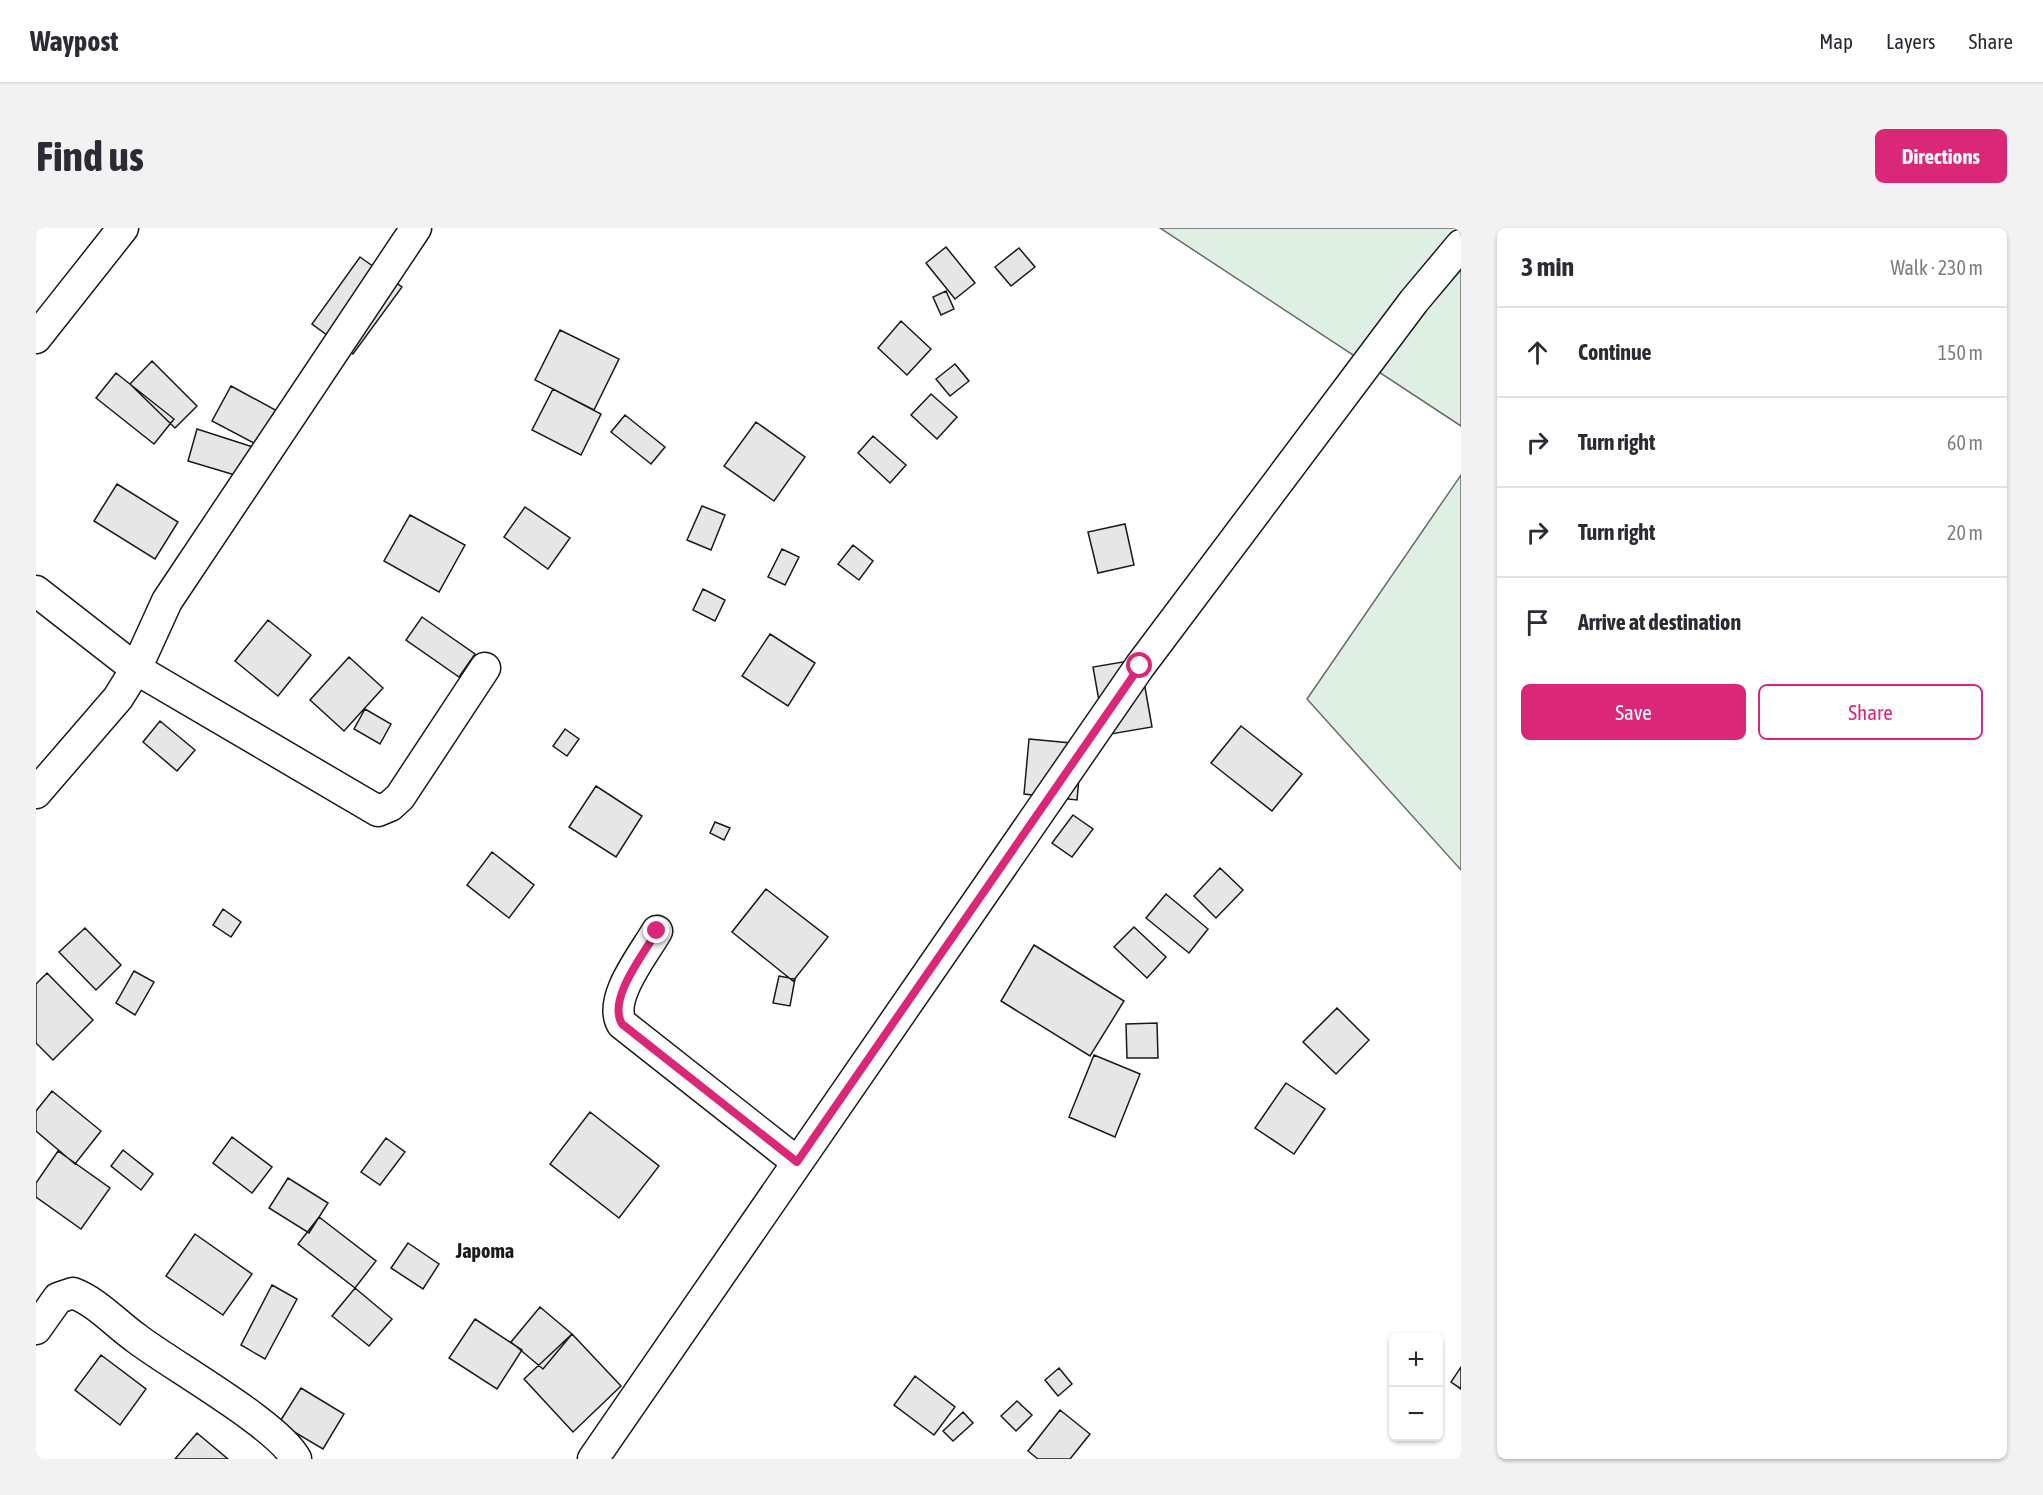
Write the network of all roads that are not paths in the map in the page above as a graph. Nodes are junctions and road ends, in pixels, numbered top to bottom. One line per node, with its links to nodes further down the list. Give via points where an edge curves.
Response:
1 (123, 228): 4 (street)
2 (416, 228): 7 (street, via 167,601)
3 (1461, 244): 10 (street, via 1140,666)
4 (36, 338)
5 (36, 591): 7 (street)
6 (484, 668): 7 (street, via 400,797 378,811)
7 (136, 669): 8 (street, via 118,698)
8 (36, 793)
9 (657, 931): 10 (street, via 618,999 617,1015 622,1024)
10 (797, 1162): 13 (street)
11 (36, 1329): 12 (street, via 58,1298 73,1293 86,1298 136,1338 266,1427)
12 (296, 1459)
13 (593, 1459)

